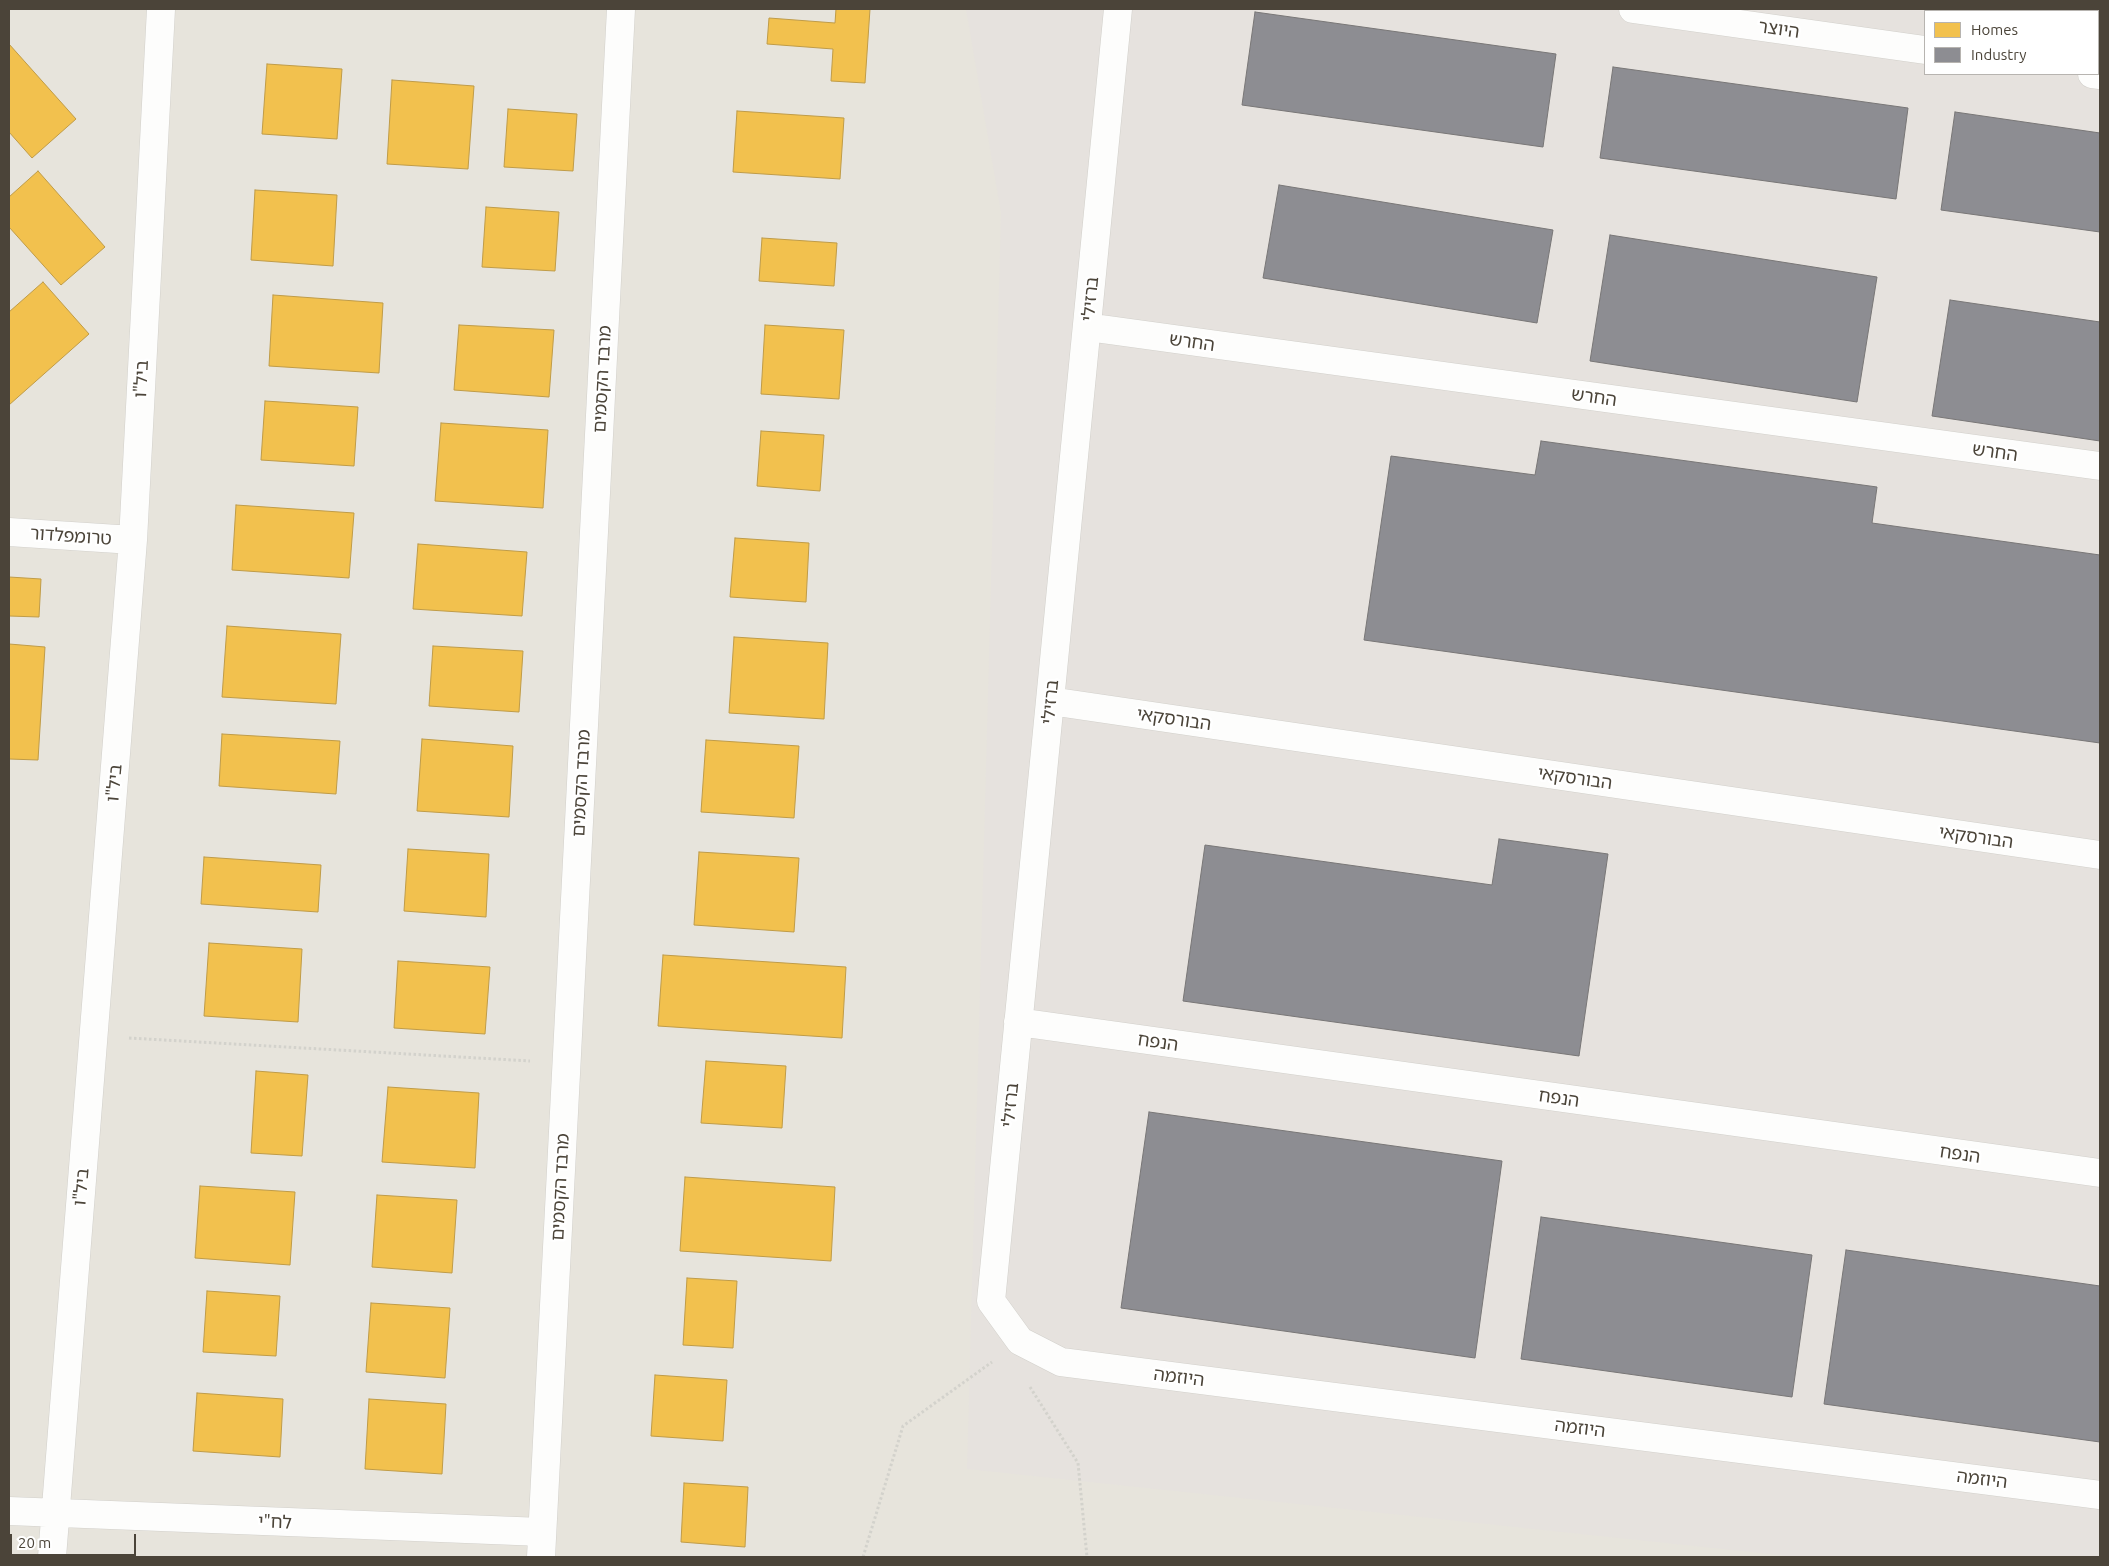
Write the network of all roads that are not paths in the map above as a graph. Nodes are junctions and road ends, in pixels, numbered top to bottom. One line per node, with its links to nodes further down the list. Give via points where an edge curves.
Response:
1 (161, 9): 9 (street, ביל"ו)
2 (621, 9): 18 (street, מרבד הקסמים)
3 (1118, 9): 6 (street, ברזילי)
4 (1633, 9): 5 (street, היוצר)
5 (1924, 50)
6 (1087, 327): 7 (street, החרש); 10 (street, ברזילי)
7 (2100, 466)
8 (9, 532): 9 (street, טרומפלדור)
9 (133, 540): 17 (street, ביל"ו)
10 (1050, 701): 11 (street, הבורסקאי); 12 (street, ברזילי)
11 (2100, 855)
12 (1018, 1022): 13 (street, הנפח); 14 (street, ברזילי, via 991,1300 1020,1341)
13 (2100, 1173)
14 (1061, 1362): 15 (street, היוזמה)
15 (2100, 1494)
16 (9, 1511): 17 (street, לח"י)
17 (55, 1514): 18 (street, לח"י); 19 (street, ביל"ו)
18 (541, 1545)
19 (52, 1557)

